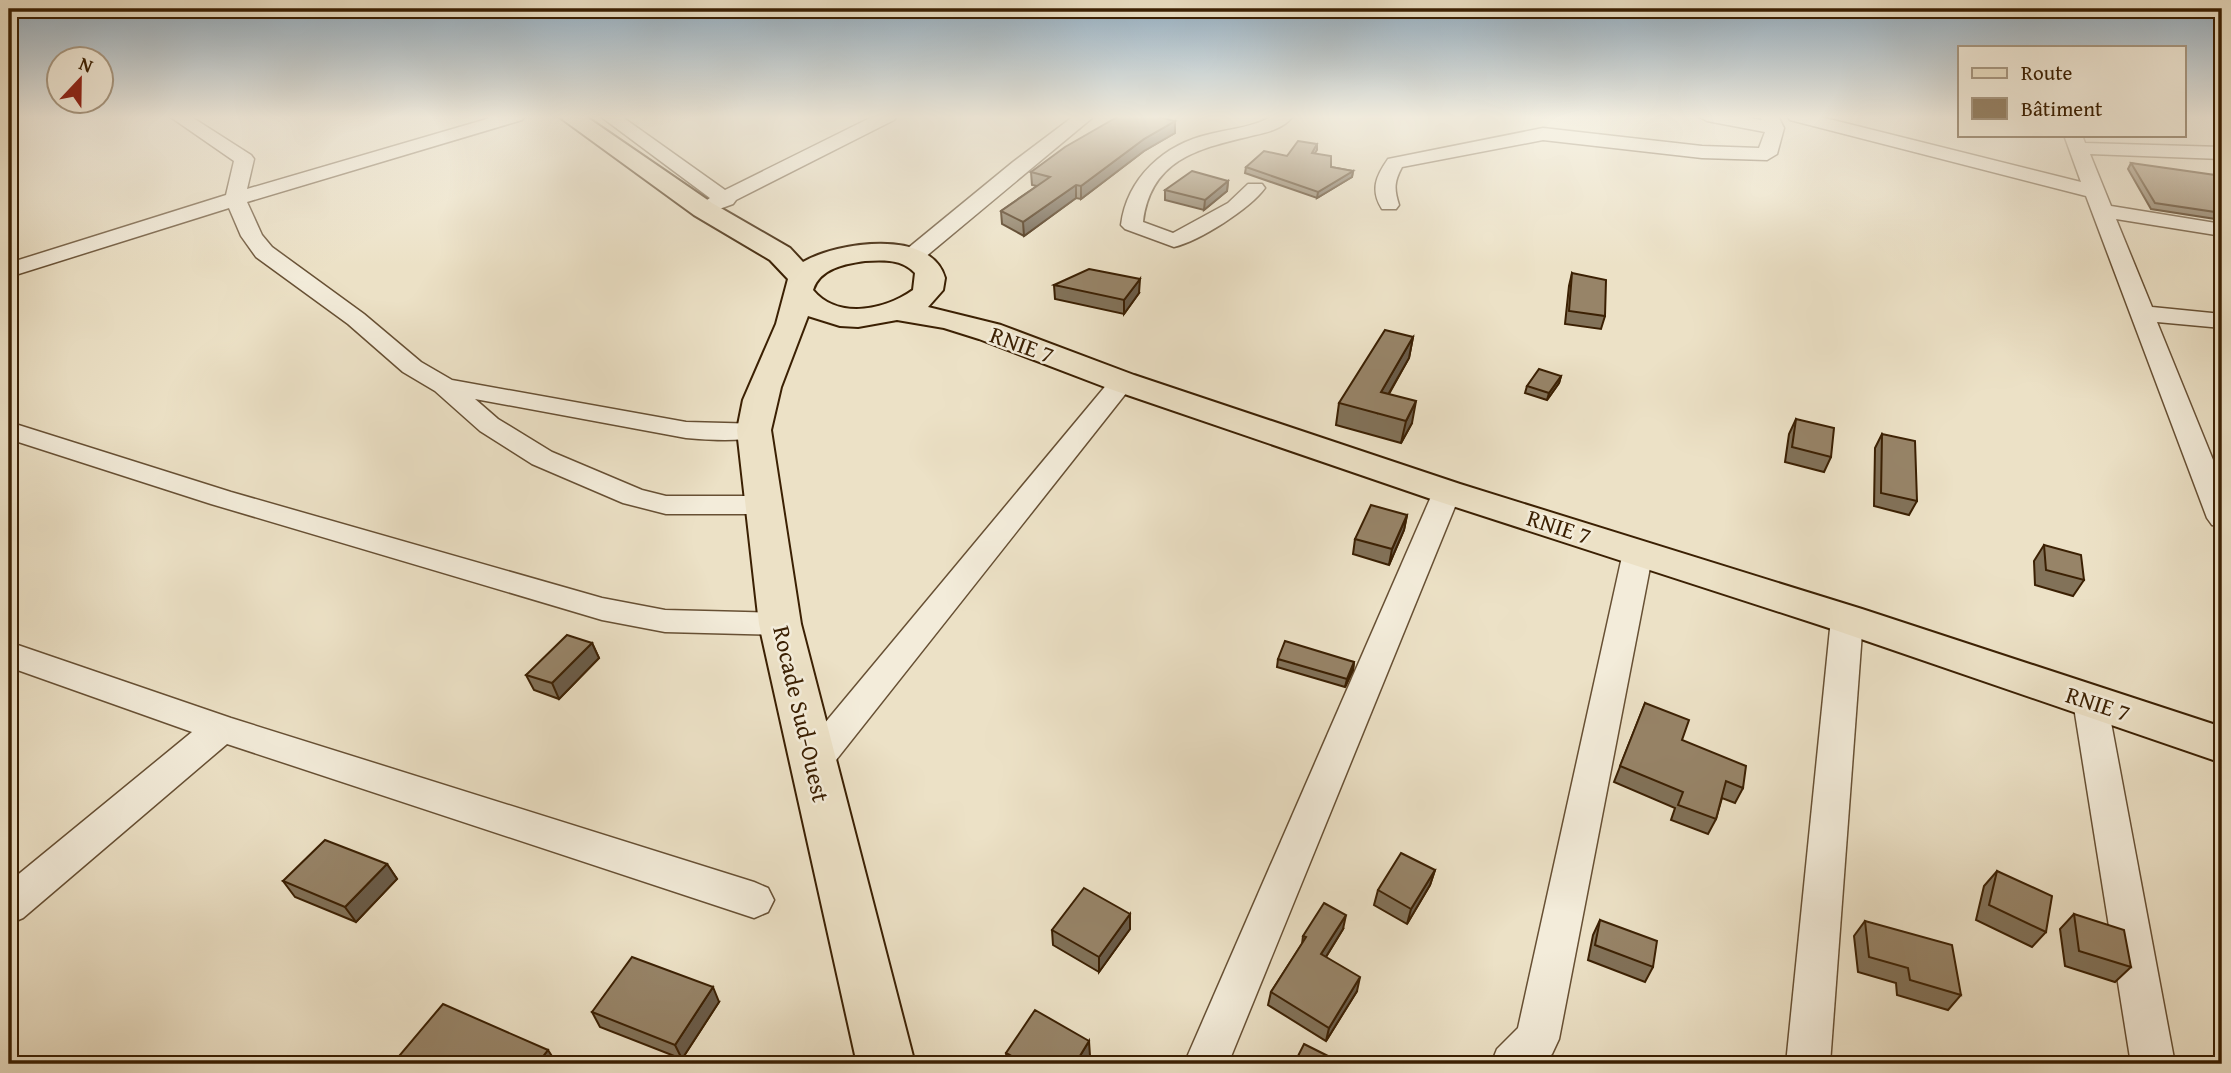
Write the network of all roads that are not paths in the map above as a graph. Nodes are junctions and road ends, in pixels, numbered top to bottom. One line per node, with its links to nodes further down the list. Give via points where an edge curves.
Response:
1 (243, 166): 12 (street)
2 (347, 166): 12 (street)
3 (652, 166): 14 (main road, RNIE 7)
4 (669, 166): 14 (street)
5 (791, 166): 14 (street)
6 (1020, 166): 20 (street)
7 (1162, 166): 11 (street, via 1145,184 1132,225 1174,241 1243,202)
8 (1393, 166): 15 (street, via 1384,189)
9 (1975, 166): 13 (street)
10 (2085, 166): 13 (street)
11 (1255, 188)
12 (236, 199): 19 (street); 28 (street, via 264,252 356,319 412,367)
13 (2100, 201): 16 (street); 23 (street)
14 (715, 205): 17 (main road, RNIE 7)
15 (1389, 205)
16 (2222, 230)
17 (744, 235): 18 (main road, RNIE 7); 21 (main road, RNIE 7, via 780,254)
18 (841, 256): 20 (main road, RNIE 7, via 881,252); 21 (main road, RNIE 7, via 811,270)
19 (9, 270)
20 (920, 273): 22 (main road, RNIE 7, via 923,297); 39 (main road, RNIE 7 / RNIE 7, via 944,305 1597,527)
21 (801, 285): 24 (main road, RNIE 7, via 804,301 814,309); 26 (main road, Rocade Sud-Ouest, via 790,328)
22 (896, 311): 24 (main road, RNIE 7); 27 (main road, RNIE 7 / RNIE 7, via 948,319)
23 (2143, 313): 25 (street); 33 (street)
24 (848, 317): 26 (main road, via 806,336)
25 (2222, 321)
26 (773, 362): 30 (main road, Rocade Sud-Ouest)
27 (1122, 382): 31 (main road, RNIE 7 / RNIE 7); 42 (street)
28 (444, 386): 30 (street, via 687,430); 32 (street, via 489,425 542,458 633,497 666,505)
29 (9, 430): 36 (street, via 221,498 602,609 665,621)
30 (754, 430): 32 (main road, Rocade Sud-Ouest)
31 (1447, 492): 34 (main road, RNIE 7 / RNIE 7); 46 (street)
32 (765, 505): 36 (main road, Rocade Sud-Ouest)
33 (2222, 518)
34 (1638, 552): 35 (main road, RNIE 7 / RNIE 7); 47 (street, via 1537,1039)
35 (1847, 619): 38 (main road, RNIE 7 / RNIE 7); 48 (street)
36 (780, 624): 42 (main road, Rocade Sud-Ouest)
37 (9, 654): 40 (street)
38 (2090, 701): 41 (main road, RNIE 7 / RNIE 7); 49 (street)
39 (2222, 725)
40 (221, 728): 43 (street); 44 (street)
41 (2222, 745)
42 (812, 764): 45 (main road, Rocade Sud-Ouest)
43 (754, 900)
44 (9, 906)
45 (887, 1064)
46 (1206, 1064)
47 (1513, 1064)
48 (1808, 1064)
49 (2152, 1064)

